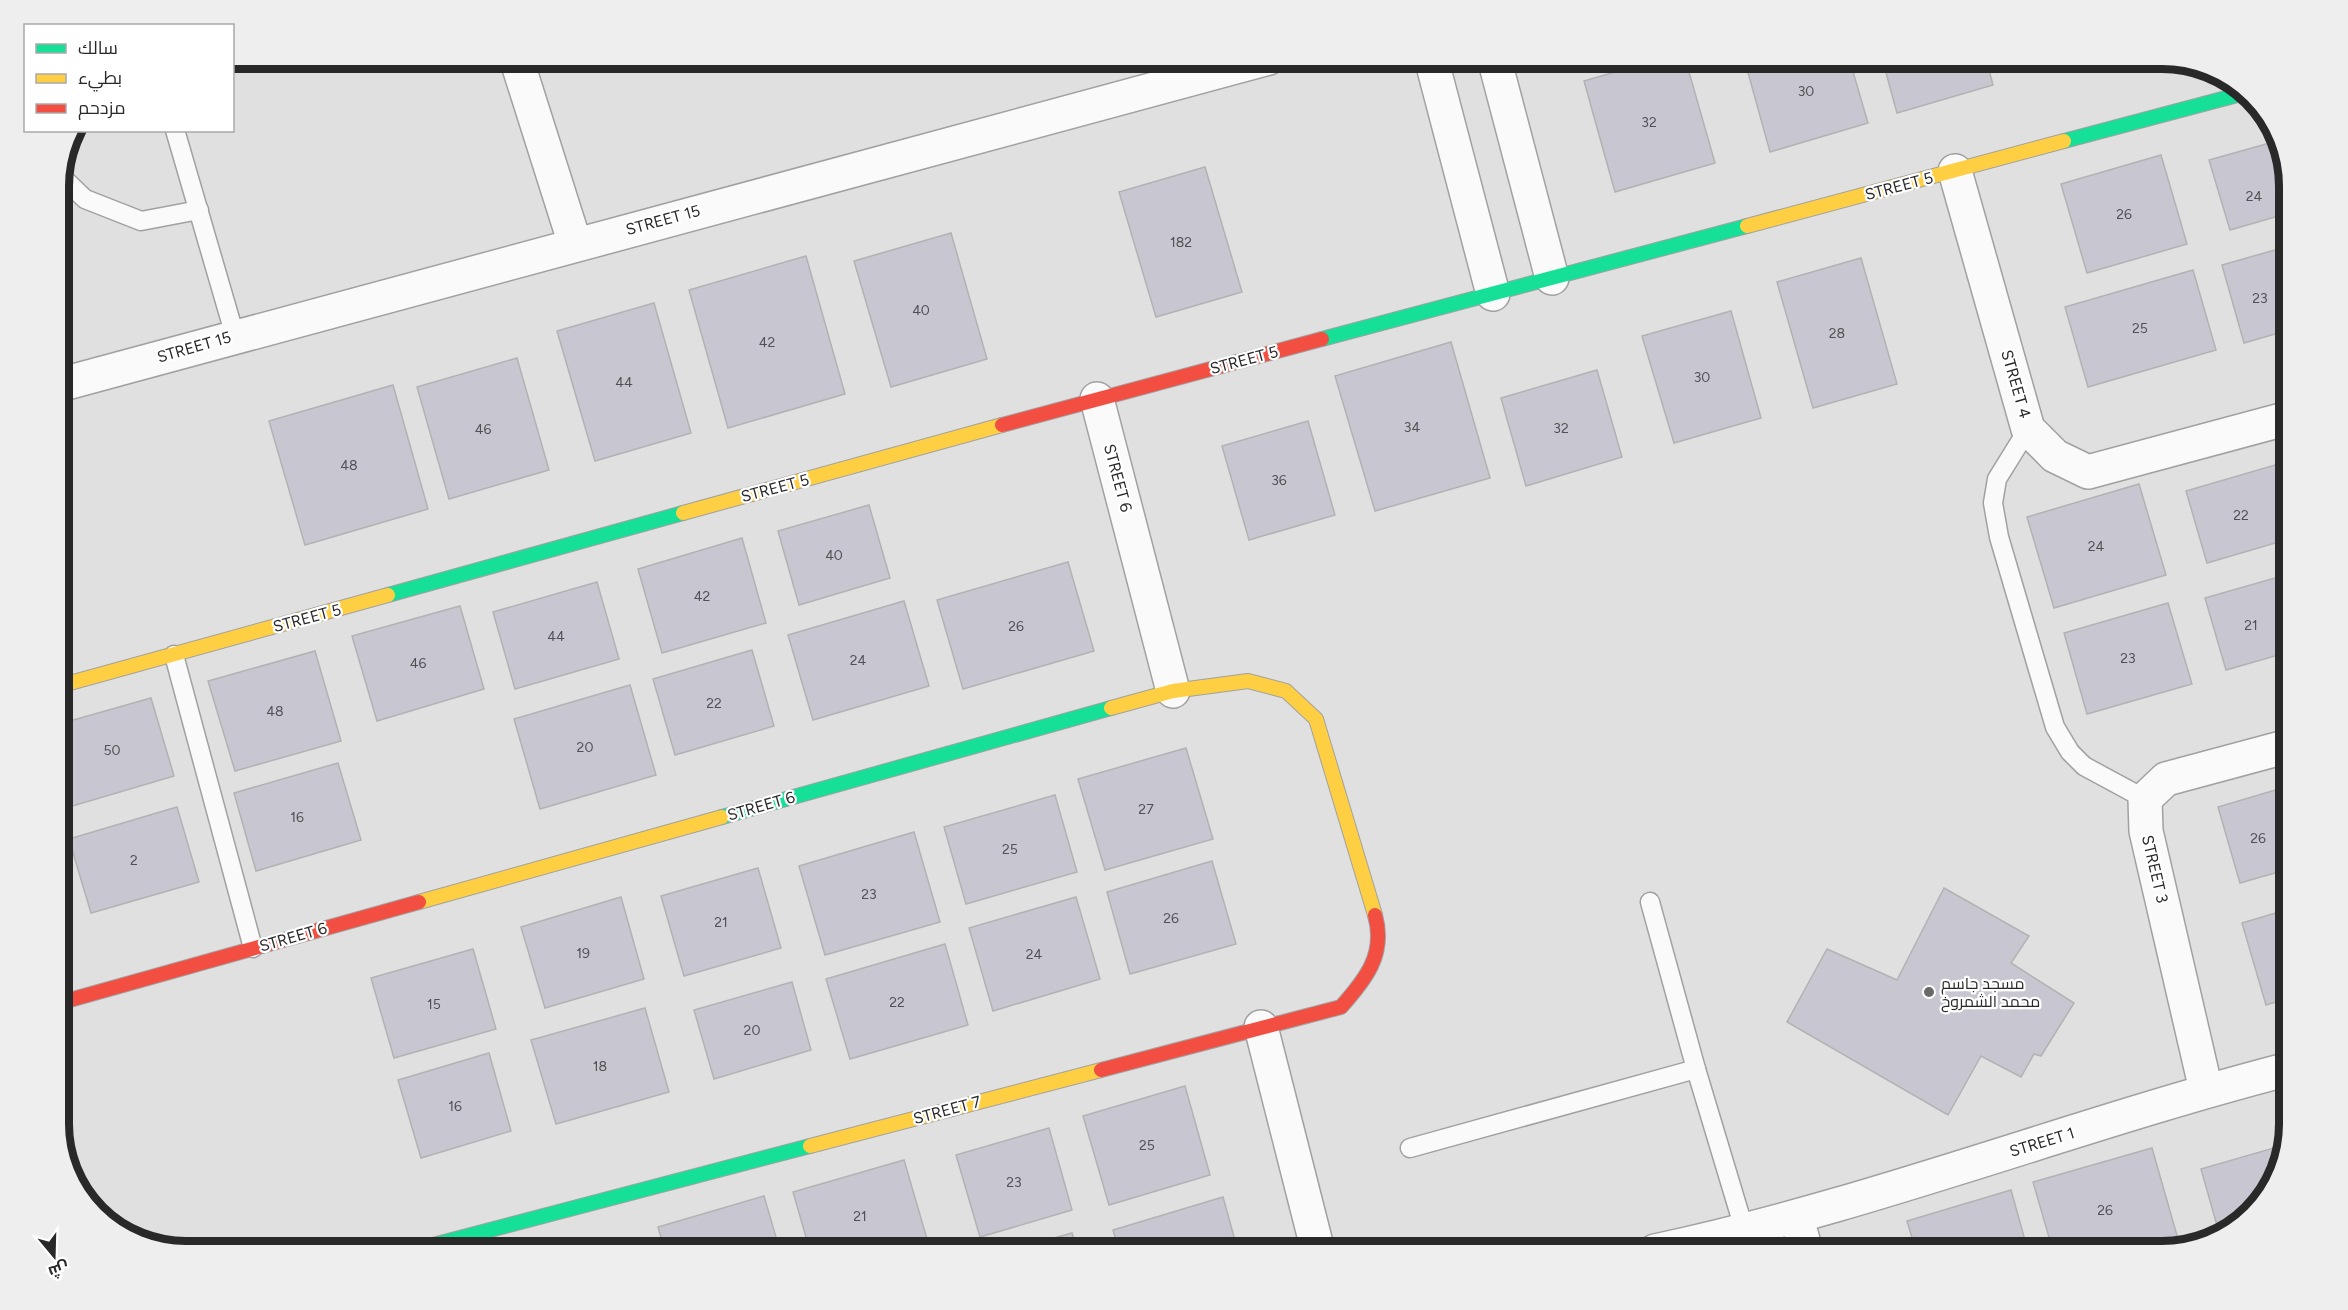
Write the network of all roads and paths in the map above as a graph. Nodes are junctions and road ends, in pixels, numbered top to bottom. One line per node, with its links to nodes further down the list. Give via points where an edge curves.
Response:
1 (519, 69): 10 (street)
2 (1228, 69): 10 (street, STREET 15)
3 (1434, 69): 12 (street)
4 (1497, 69): 11 (street)
5 (2235, 95): 7 (street, STREET 5)
6 (176, 132): 9 (lane)
7 (1954, 171): 11 (street, STREET 5); 17 (street, STREET 4)
8 (69, 183): 9 (lane, via 85,199 141,221)
9 (199, 210): 13 (lane)
10 (575, 244): 13 (street, STREET 15)
11 (1552, 278): 12 (street, STREET 5)
12 (1493, 294): 15 (street, STREET 5)
13 (235, 336): 14 (street, STREET 15)
14 (69, 382)
15 (1097, 399): 18 (street, STREET 5); 20 (street, STREET 6)
16 (2279, 421): 17 (street, STREET 4, via 2088,472 2055,456)
17 (2028, 429): 22 (lane, via 1997,479 1993,503 2055,727 2084,766)
18 (174, 655): 19 (street, STREET 5); 24 (lane)
19 (69, 683)
20 (1173, 691): 24 (street, STREET 6); 26 (street, STREET 7, via 1248,681 1286,690 1316,719 1380,933 1368,977 1341,1007)
21 (2279, 749): 22 (street, via 2166,779)
22 (2145, 799): 29 (street, STREET 3, via 2146,831)
23 (1650, 902): 27 (lane)
24 (253, 948): 25 (street, STREET 6)
25 (69, 1000)
26 (1261, 1027): 32 (street, STREET 7); 33 (street)
27 (1696, 1068): 30 (lane); 34 (lane)
28 (2279, 1072): 29 (street, STREET 1)
29 (2206, 1090): 31 (street, STREET 1)
30 (1410, 1148)
31 (1797, 1218): 35 (street, STREET 1); 36 (street)
32 (448, 1241)
33 (1315, 1241)
34 (1748, 1241)
35 (1750, 1241)
36 (1803, 1241)

